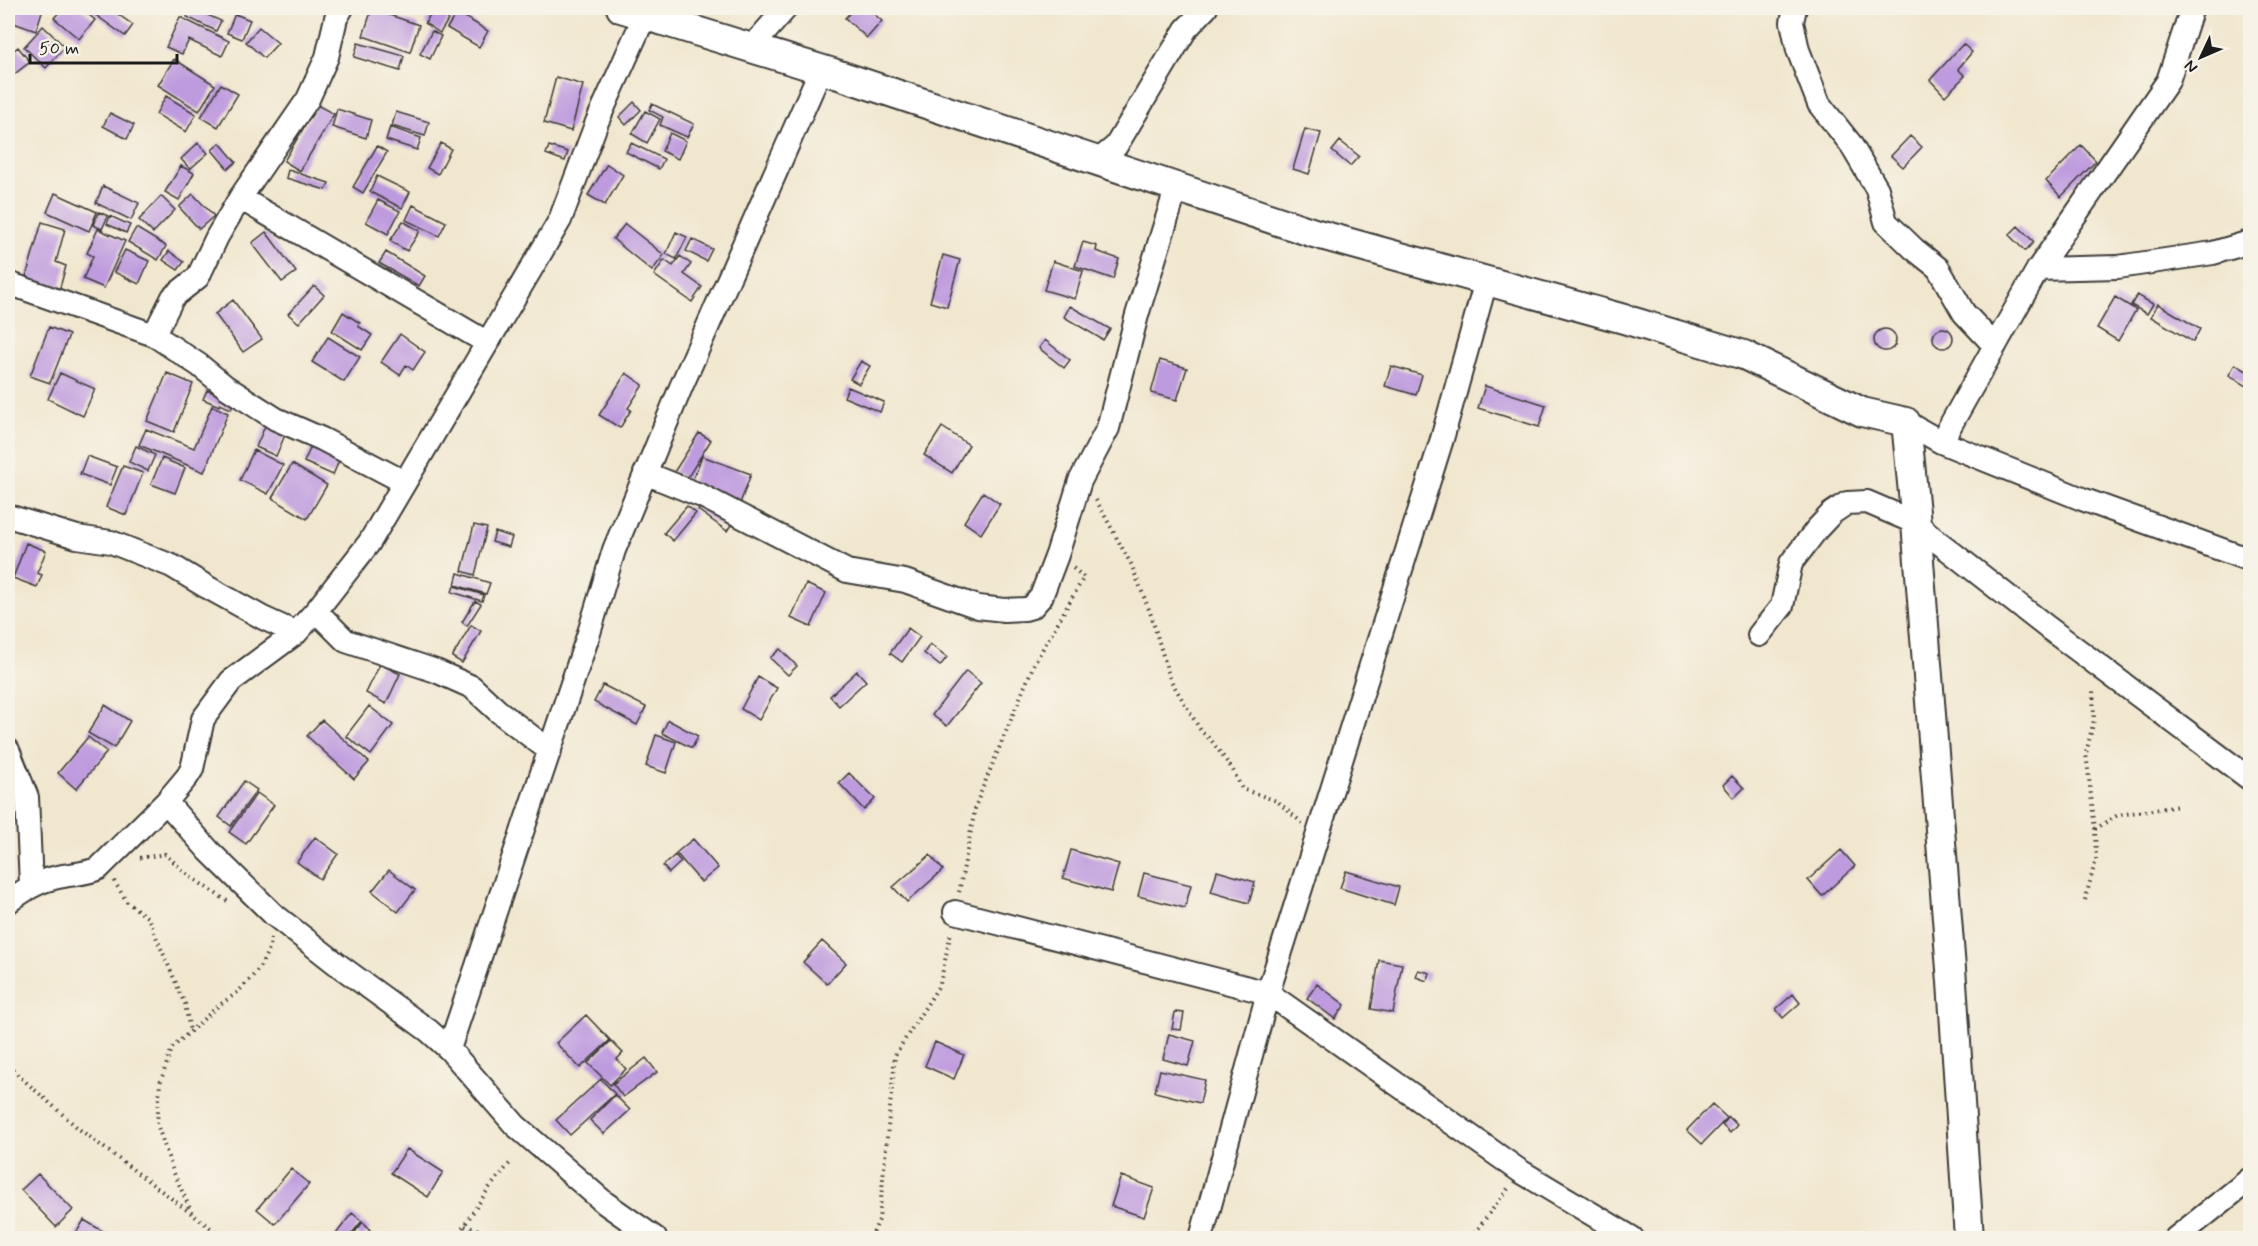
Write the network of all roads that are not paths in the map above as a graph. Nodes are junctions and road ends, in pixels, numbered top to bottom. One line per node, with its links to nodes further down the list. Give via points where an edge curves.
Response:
1 (342, 8): 11 (street, via 327,57 308,99)
2 (786, 8): 7 (street)
3 (1206, 8): 9 (street, via 1186,29 1116,146)
4 (1795, 8): 18 (street, via 1792,22 1798,50 1819,104 1850,143 1877,189 1886,222 1938,268 1964,314)
5 (2192, 8): 13 (street, via 2168,81)
6 (633, 11): 7 (street); 17 (street, via 560,220)
7 (752, 48): 8 (street)
8 (821, 69): 9 (street); 21 (street)
9 (1099, 160): 10 (street)
10 (1177, 186): 14 (street, via 1314,233); 21 (street, via 1137,315 1108,428 1080,481 1041,597 1032,607 978,607 905,581 847,571 702,496)
11 (240, 198): 16 (street, via 198,277 173,297); 17 (street)
12 (2250, 242): 13 (street, via 2213,253 2118,267)
13 (2038, 269): 18 (street)
14 (1486, 281): 19 (street, via 1744,355 1862,412); 36 (street, via 1442,439)
15 (8, 283): 16 (street)
16 (154, 335): 22 (street, via 276,419)
17 (486, 342): 22 (street)
18 (1995, 346): 20 (street)
19 (1906, 422): 20 (street); 24 (street)
20 (1941, 442): 25 (street)
21 (645, 473): 30 (street, via 614,550)
22 (404, 482): 26 (street, via 369,543)
23 (8, 516): 27 (street, via 77,537 111,542 172,566)
24 (1916, 523): 28 (street, via 1867,502 1847,503 1832,513 1791,563 1782,606); 31 (street, via 2084,656); 42 (street)
25 (2250, 560)
26 (316, 611): 27 (street); 30 (street, via 346,641 472,687)
27 (296, 633): 32 (street, via 231,681 203,719 192,769)
28 (1759, 635)
29 (8, 750): 33 (street, via 27,797)
30 (550, 751): 37 (street)
31 (2250, 779)
32 (166, 802): 33 (street, via 93,871); 37 (street, via 273,914)
33 (32, 885): 34 (street)
34 (8, 902)
35 (955, 912): 36 (street)
36 (1268, 993): 40 (street); 41 (street, via 1520,1171)
37 (449, 1049): 39 (street, via 515,1125 604,1203)
38 (2250, 1179): 43 (street)
39 (655, 1239)
40 (1202, 1239)
41 (1632, 1239)
42 (1969, 1239)
43 (2176, 1239)

